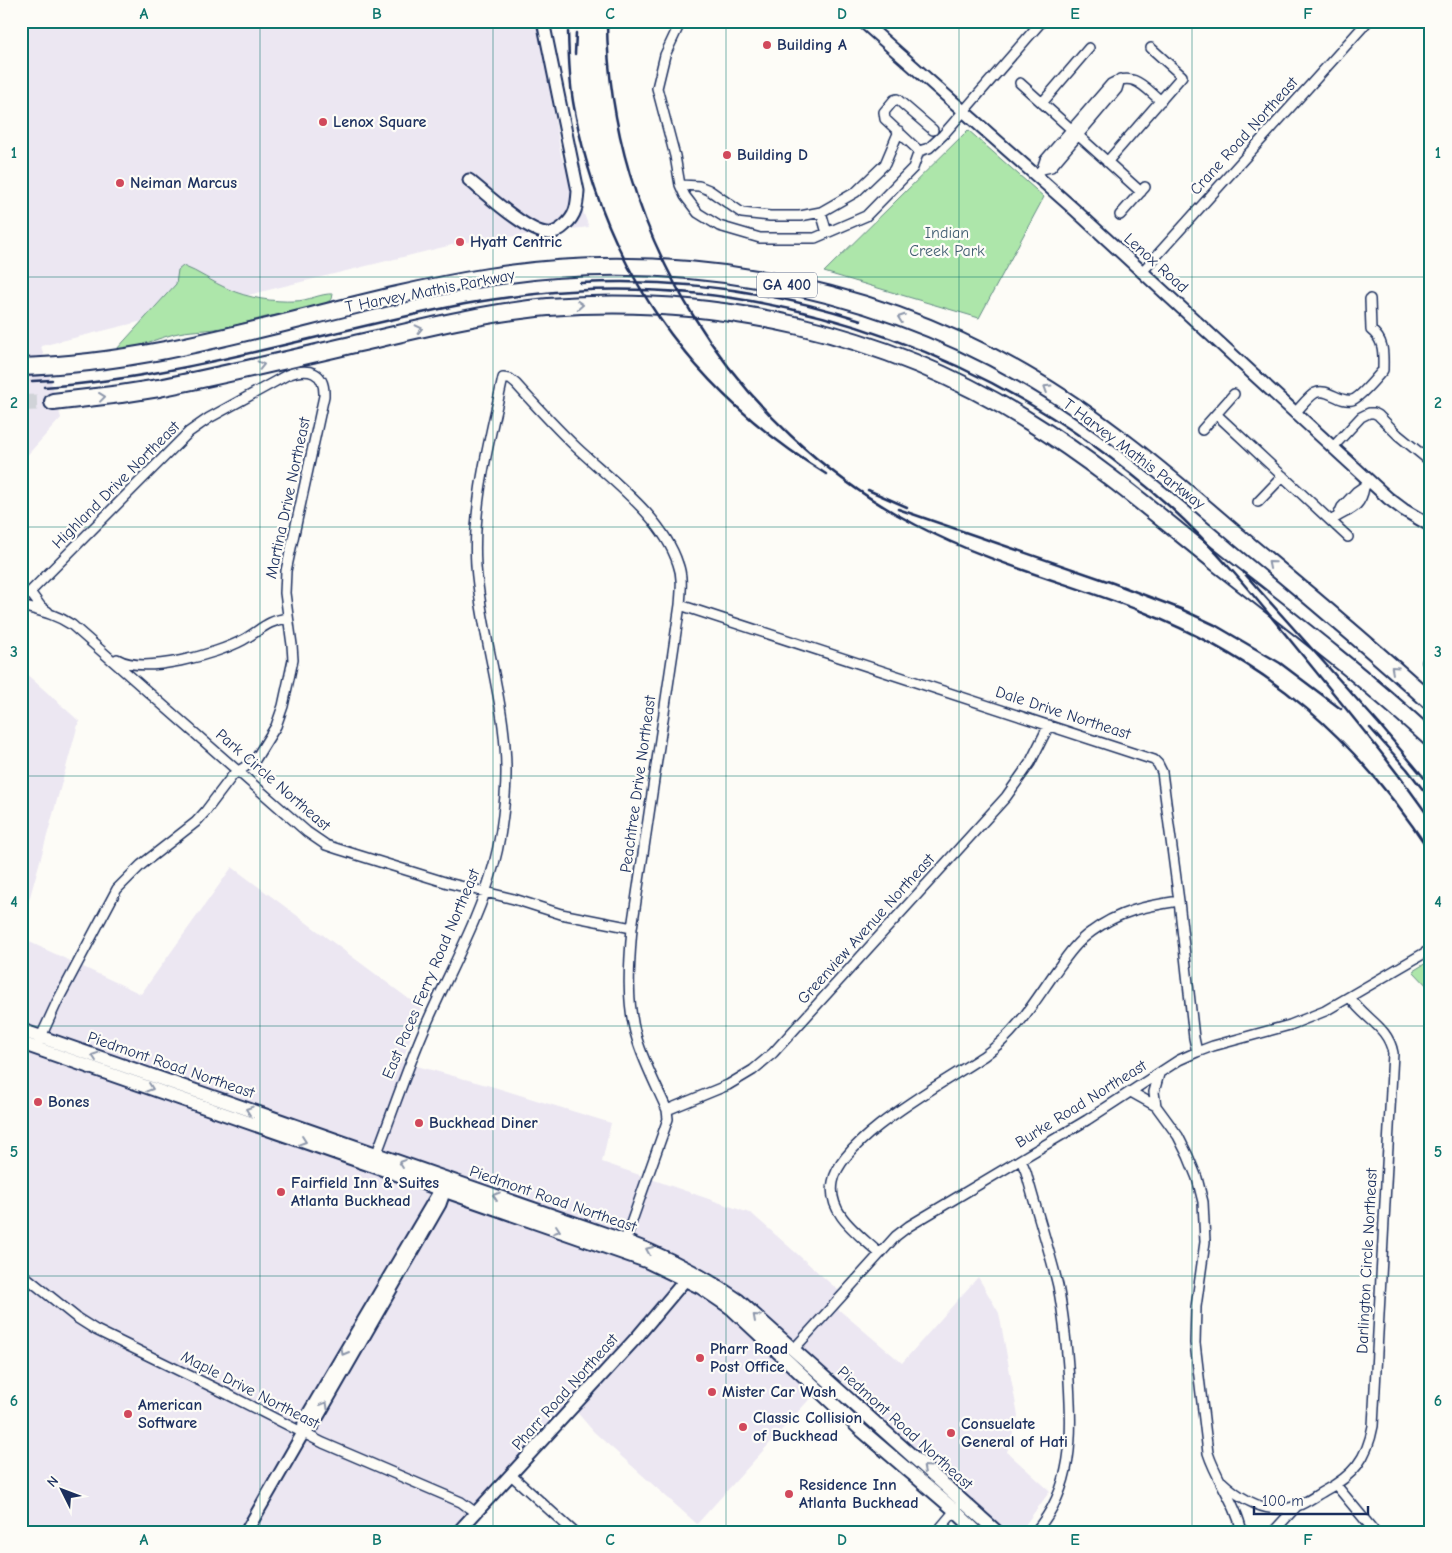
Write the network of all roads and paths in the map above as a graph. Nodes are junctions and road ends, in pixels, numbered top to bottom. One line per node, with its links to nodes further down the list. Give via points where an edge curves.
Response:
1 (543, 21): 18 (street, via 578,191 573,217 562,228 546,234 533,229)
2 (680, 21): 19 (street, via 665,55 657,88)
3 (862, 21): 11 (street, Lenox Road)
4 (1042, 21): 11 (street)
5 (1368, 21): 23 (street, Crane Road Northeast)
6 (1089, 48): 10 (street)
7 (1151, 48): 9 (street, via 1182,76)
8 (1020, 83): 10 (street)
9 (1161, 101): 14 (street, via 1135,80 1120,79 1117,89); 16 (street)
10 (1042, 102): 14 (street)
11 (964, 112): 15 (street, via 929,148); 17 (street, Lenox Road)
12 (933, 130): 13 (street, via 897,99 884,116)
13 (899, 131): 15 (street); 20 (street, via 885,164 856,192)
14 (1075, 132): 16 (street); 17 (street, via 1051,167)
15 (919, 151): 22 (street, via 913,168 866,216)
16 (1108, 162): 21 (street, via 1143,189)
17 (1039, 172): 23 (street, Lenox Road)
18 (469, 180)
19 (680, 185): 20 (street, via 709,190 742,213 800,216); 22 (street, via 698,213 719,226 760,238 815,238)
20 (821, 212): 22 (street)
21 (1120, 215)
22 (827, 232)
23 (1142, 272): 30 (street, Lenox Road)
24 (1370, 299): 30 (street, via 1371,330 1380,337 1383,370 1357,398 1343,399 1324,391 1314,393)
25 (21, 367): 50 (highway, T Harvey Mathis Parkway / GA 400, one-way to 25, via 1164,473 1073,405 1016,370 951,338 872,308 801,288 681,270 616,267 542,270 431,288 151,353 83,364)
26 (319, 376): 42 (street, Highland Drive Northeast, via 305,371 287,374 189,432); 48 (street, Martina Drive Northeast, via 323,381 324,396 286,570 284,593)
27 (503, 378): 45 (street, Peachtree Drive Northeast, via 516,384 656,526 678,564 682,584); 54 (street, East Paces Ferry Road Northeast, via 481,488 476,536 479,594 502,707 506,758 501,835)
28 (1234, 394): 31 (street)
29 (53, 402): 52 (highway, T Harvey Mathis Parkway / GA 400, one-way to 52, via 159,388 448,322 546,308 625,304 696,308 810,328 861,343 936,372 998,403 1053,436 1349,667)
30 (1295, 413): 33 (street, Lenox Road)
31 (1216, 414): 32 (street); 35 (street)
32 (1202, 430)
33 (1333, 448): 34 (street, via 1361,418 1374,413); 36 (street, Lenox Road)
34 (1431, 462)
35 (1283, 476): 37 (street); 38 (street)
36 (1367, 485): 38 (street, via 1356,492); 39 (street, Lenox Road)
37 (1258, 502)
38 (1334, 518): 40 (street)
39 (1431, 526)
40 (1348, 537)
41 (1431, 584): 44 (street)
42 (30, 592): 43 (street, Highland Drive Northeast); 47 (street, Park Circle Northeast)
43 (21, 598)
44 (1431, 599)
45 (680, 605): 51 (street, Dale Drive Northeast); 56 (street, Peachtree Drive Northeast)
46 (21, 606): 47 (street, Park Circle Northeast)
47 (48, 612): 49 (street, Park Circle Northeast, via 72,625)
48 (288, 618): 49 (street, via 270,622 222,650 162,664 128,664); 53 (street, Martina Drive Northeast, via 293,660 284,706 255,760)
49 (101, 649): 53 (street, Park Circle Northeast)
50 (1431, 702)
51 (1049, 725): 55 (street, Dale Drive Northeast, via 1150,758 1158,764 1162,772); 66 (street, Greenview Avenue Northeast, via 1030,763 1006,796 773,1053 728,1085)
52 (1431, 739)
53 (238, 771): 54 (street, Park Circle Northeast, via 326,845); 61 (street, Martina Drive Northeast, via 196,822 141,865 117,889)
54 (485, 892): 56 (street, Park Circle Northeast, via 561,914); 67 (street, East Paces Ferry Road Northeast, via 423,1030)
55 (1179, 901): 62 (street, Dale Drive Northeast); 71 (street, via 1130,910 1091,932 1069,953 1003,1040 892,1115 845,1158 833,1180 834,1206 843,1220)
56 (632, 928): 66 (street, Peachtree Drive Northeast, via 633,1026)
57 (1428, 951): 58 (street, Burke Road Northeast)
58 (1350, 997): 62 (street, Burke Road Northeast, via 1290,1026); 78 (street, Darlington Circle Northeast, via 1386,1035 1393,1053 1373,1426 1360,1462)
59 (21, 1030): 61 (main road, Piedmont Road Northeast)
60 (21, 1043): 61 (main road, Piedmont Road Northeast)
61 (39, 1043): 67 (main road, Piedmont Road Northeast)
62 (1196, 1052): 63 (street, Burke Road Northeast)
63 (1159, 1074): 64 (street, Burke Road Northeast); 65 (street, via 1154,1092)
64 (1131, 1092): 65 (street); 68 (street, Burke Road Northeast)
65 (1156, 1106): 77 (street, via 1188,1156 1203,1202 1206,1242 1196,1307 1195,1344 1208,1453)
66 (667, 1110): 70 (street, via 666,1127)
67 (374, 1160): 69 (main road, Piedmont Road Northeast)
68 (1021, 1160): 71 (street, Burke Road Northeast, via 909,1226); 90 (street, via 1058,1285 1064,1321 1071,1426 1070,1455 1062,1487)
69 (444, 1186): 70 (main road, Piedmont Road Northeast); 75 (street, via 304,1421)
70 (623, 1246): 73 (main road, Piedmont Road Northeast, via 659,1267)
71 (880, 1254): 74 (street, Burke Road Northeast)
72 (21, 1273): 75 (street, Maple Drive Northeast, via 87,1325)
73 (690, 1276): 74 (main road, Piedmont Road Northeast, one-way to 73, via 738,1300 704,1277); 76 (street, Pharr Road Northeast); 79 (main road, Piedmont Road Northeast, via 731,1308 860,1429)
74 (793, 1350): 79 (main road, Piedmont Road Northeast, one-way to 74)
75 (303, 1433): 81 (street, Maple Drive Northeast, via 461,1502); 84 (street)
76 (511, 1475): 81 (street, Pharr Road Northeast); 86 (street)
77 (1220, 1480): 80 (street, Darlington Circle Northeast, via 1256,1504 1277,1508); 91 (street, via 1233,1503)
78 (1336, 1485): 80 (street, Darlington Circle Northeast); 93 (street)
79 (959, 1506): 87 (street); 88 (main road, Piedmont Road Northeast); 89 (main road, Piedmont Road Northeast)
80 (1297, 1506): 92 (street, Darlington Circle Northeast)
81 (476, 1513): 85 (street, Pharr Road Northeast)
82 (21, 1528): 83 (street)
83 (26, 1532)
84 (246, 1532)
85 (458, 1532)
86 (574, 1532)
87 (937, 1532)
88 (977, 1532)
89 (997, 1532)
90 (1035, 1532)
91 (1242, 1532)
92 (1273, 1532)
93 (1375, 1532)

